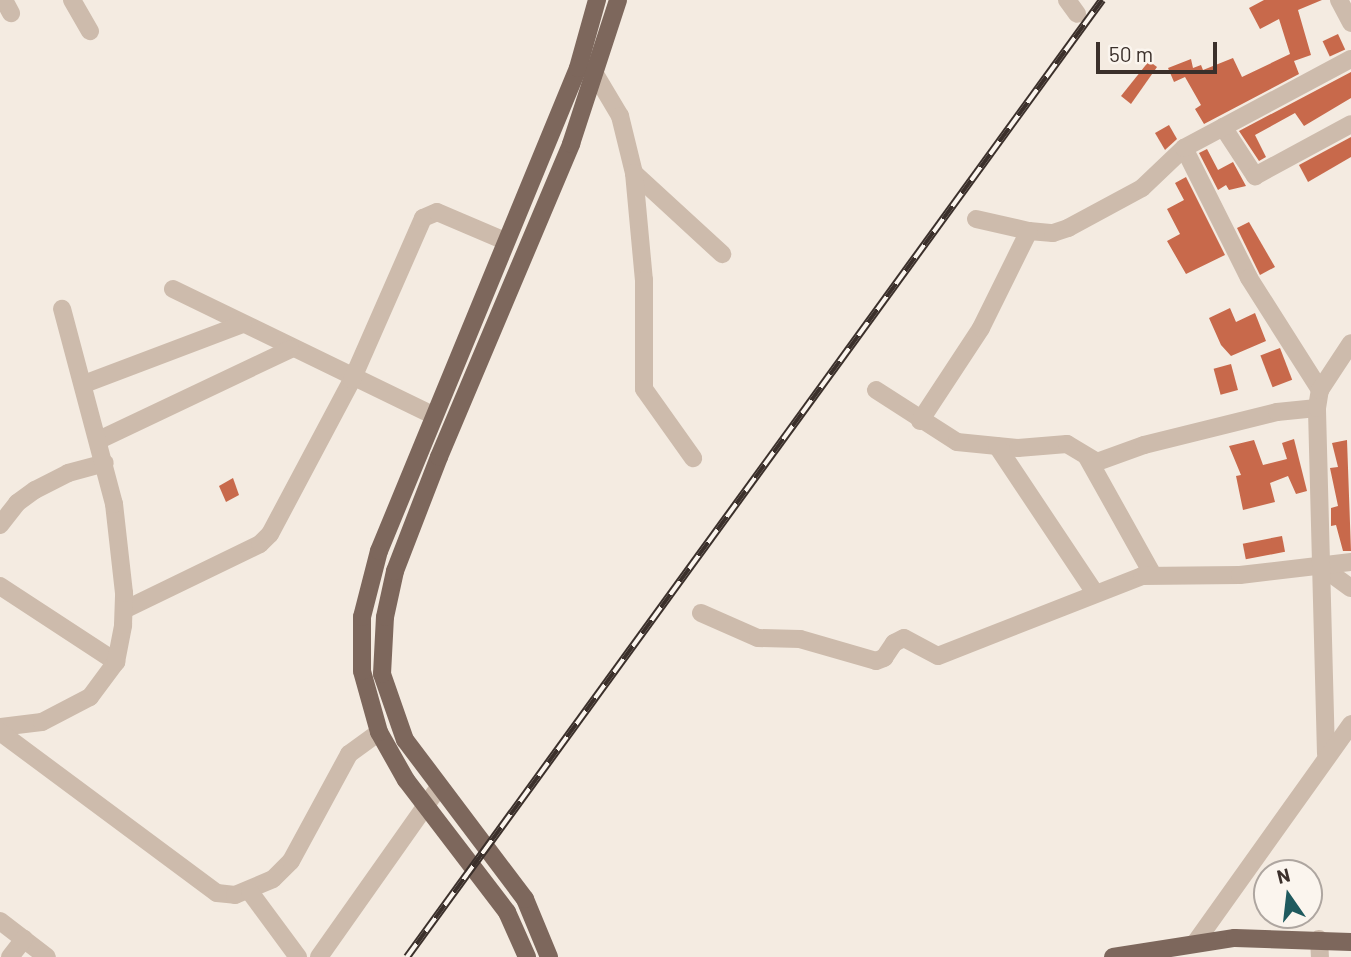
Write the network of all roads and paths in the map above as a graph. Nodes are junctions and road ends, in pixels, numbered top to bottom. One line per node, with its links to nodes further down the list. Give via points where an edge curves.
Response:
1 (72, 0): 6 (street)
2 (597, 0): 15 (main road, via 578,68)
3 (618, 0): 8 (main road)
4 (1339, 0): 5 (street)
5 (1351, 23)
6 (90, 31)
7 (1351, 59): 10 (street)
8 (595, 74): 12 (street, via 620,117); 47 (main road, via 571,144 443,447 395,571 387,605 382,674 392,713)
9 (1351, 124): 10 (street, via 1255,176)
10 (1223, 127): 11 (street)
11 (1184, 148): 14 (street, via 1142,188 1113,205 1053,233); 25 (street, via 1249,278)
12 (634, 173): 16 (street); 31 (street, via 644,280 644,389)
13 (976, 219): 14 (street)
14 (1029, 231): 27 (street, via 981,328)
15 (505, 241): 22 (street, via 437,212 423,218); 26 (main road)
16 (722, 254)
17 (173, 289): 19 (street)
18 (62, 309): 23 (street)
19 (243, 324): 21 (street); 23 (street)
20 (1351, 343): 25 (street)
21 (291, 349): 22 (street); 28 (street)
22 (352, 380): 26 (street); 40 (street, via 270,534 260,544)
23 (84, 384): 28 (street)
24 (876, 390): 27 (street)
25 (1319, 399): 30 (street, via 1144,444 1112,459 1097,462); 35 (street)
26 (435, 415): 45 (main road, via 379,551 362,617 362,671)
27 (920, 421): 29 (street, via 957,442)
28 (99, 440): 32 (street)
29 (997, 446): 30 (street, via 1067,444); 39 (street)
30 (1087, 457): 36 (street)
31 (693, 458)
32 (105, 463): 33 (street, via 68,473 35,490 17,503); 40 (street, via 114,504)
33 (0, 526)
34 (1351, 562): 35 (street)
35 (1319, 565): 36 (street, via 1240,575 1162,579); 38 (street); 46 (street)
36 (1153, 575): 39 (street)
37 (0, 586): 42 (street)
38 (1351, 588)
39 (1095, 593): 41 (street, via 938,656 904,638 876,661 800,639 758,638)
40 (124, 610): 42 (street)
41 (701, 613)
42 (116, 662): 44 (street, via 90,697 42,722)
43 (1351, 724): 46 (street)
44 (0, 730): 49 (street, via 217,893)
45 (379, 732): 48 (main road); 49 (street, via 349,754 291,861)
46 (1326, 754): 53 (street)
47 (438, 788): 48 (street); 60 (main road, via 525,900)
48 (424, 804): 58 (street); 59 (main road, via 475,863 507,912)
49 (250, 892): 57 (street)
50 (0, 921): 51 (street)
51 (24, 939): 55 (street); 56 (street)
52 (1351, 942): 54 (main road)
53 (1195, 943): 54 (main road, via 1235,938); 61 (main road)
54 (1320, 948)
55 (10, 957)
56 (47, 957)
57 (298, 957)
58 (319, 957)
59 (527, 957)
60 (549, 957)
61 (1113, 957)

